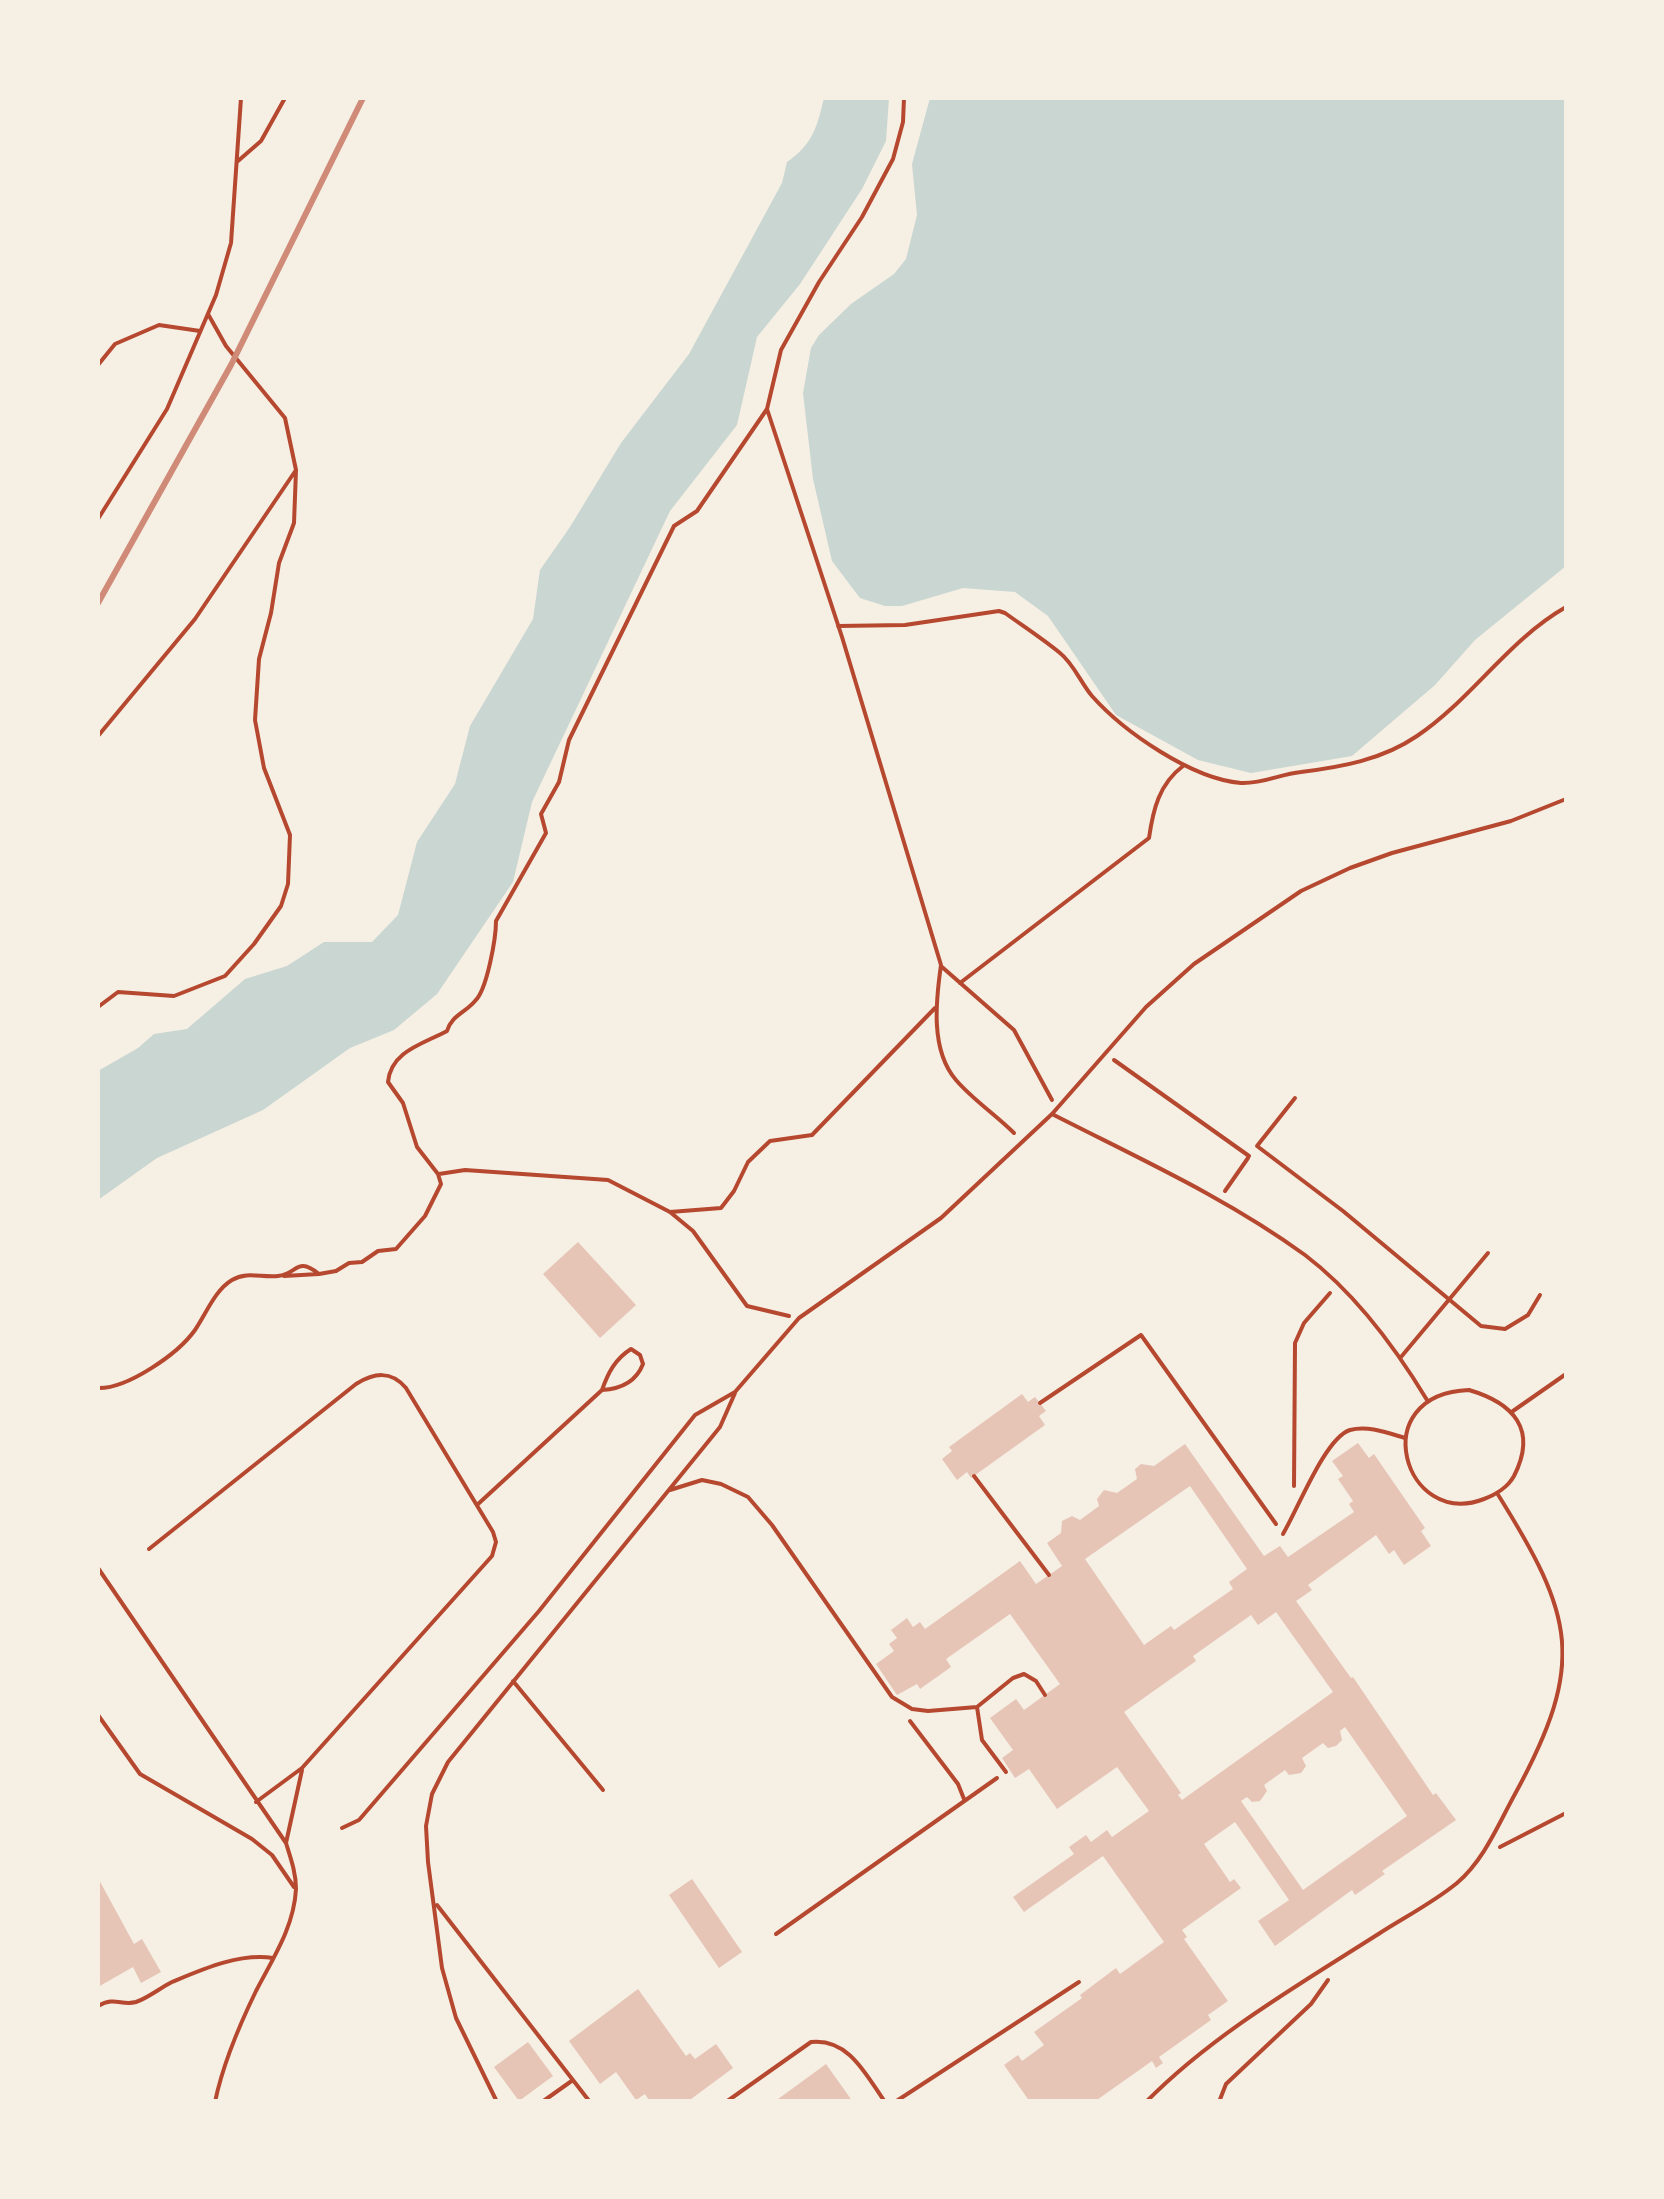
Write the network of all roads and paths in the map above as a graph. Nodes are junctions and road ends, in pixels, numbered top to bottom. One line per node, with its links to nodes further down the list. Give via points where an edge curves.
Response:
1 (241, 98): 4 (path)
2 (285, 98): 4 (path, via 261,141)
3 (904, 98): 8 (path, via 892,160 782,350)
4 (236, 162): 5 (path, via 230,243)
5 (208, 314): 6 (path); 9 (path, via 285,418)
6 (200, 331): 7 (path, via 159,324 114,344); 10 (path, via 167,409)
7 (98, 365)
8 (767, 409): 12 (path); 27 (path, via 696,511 674,526 618,637 540,814 546,833 496,921 478,1000 450,1020 447,1031 410,1049 389,1070 388,1082 417,1147)
9 (296, 470): 13 (path, via 195,618); 18 (path, via 294,523 259,659 254,720 290,836 281,906 225,976 174,996 118,992)
10 (98, 519)
11 (1566, 606): 14 (path, via 1415,737 1374,758 1260,782)
12 (838, 626): 14 (path, via 876,628 1005,612 1063,654 1124,729); 16 (path)
13 (98, 736)
14 (1185, 765): 17 (path, via 1164,786 1149,838)
15 (1566, 800): 20 (lane, via 1392,853 1301,891 1194,964)
16 (941, 965): 17 (path); 19 (path)
17 (960, 982): 22 (path, via 1014,1030)
18 (98, 1006)
19 (935, 1008): 24 (path, via 953,1078); 29 (path, via 812,1136 770,1141 748,1162 721,1208)
20 (1106, 1054): 22 (lane); 26 (path)
21 (1295, 1098): 25 (lane)
22 (1057, 1108): 23 (lane)
23 (1052, 1114): 24 (lane); 28 (lane)
24 (1023, 1142): 34 (lane, via 942,1218)
25 (1257, 1146): 26 (path); 33 (lane)
26 (1249, 1156): 28 (path)
27 (438, 1174): 29 (path, via 608,1180); 37 (path, via 441,1184 425,1216 396,1248 336,1271 319,1274 308,1265 282,1276 234,1278 168,1355 128,1382)
28 (1220, 1199): 31 (lane, via 1308,1258)
29 (670, 1212): 34 (path, via 693,1231 746,1306)
30 (1488, 1253): 33 (lane)
31 (1336, 1285): 35 (lane); 48 (path, via 1295,1343)
32 (1540, 1295): 33 (lane, via 1528,1315 1505,1329 1481,1326)
33 (1448, 1301): 35 (lane)
34 (799, 1318): 39 (lane)
35 (1402, 1357): 40 (lane)
36 (1566, 1374): 42 (lane)
37 (98, 1388)
38 (602, 1390): 38 (lane, via 621,1356 636,1351 643,1364 634,1378); 47 (lane)
39 (735, 1392): 45 (lane, via 720,1427); 65 (lane, via 695,1415 526,1626 359,1820)
40 (1427, 1400): 42 (lane, via 1470,1390); 43 (lane)
41 (1040, 1404): 49 (path, via 1141,1335)
42 (1513, 1411): 46 (lane, via 1522,1434 1521,1458 1512,1480)
43 (1405, 1438): 46 (lane, via 1405,1459 1432,1496 1452,1504); 48 (lane, via 1362,1428 1336,1438)
44 (974, 1476): 52 (path)
45 (670, 1490): 53 (lane); 55 (lane, via 702,1480 748,1497)
46 (1497, 1493): 67 (lane, via 1552,1592 1564,1662 1554,1711)
47 (477, 1505): 50 (lane, via 406,1388 391,1375 372,1375); 58 (lane, via 496,1542 492,1556)
48 (1294, 1515): 49 (lane)
49 (1284, 1534)
50 (149, 1549)
51 (98, 1568): 63 (lane)
52 (1049, 1575)
53 (513, 1681): 61 (lane); 69 (lane, via 448,1762 432,1794 426,1826)
54 (1045, 1695): 56 (lane, via 1024,1674)
55 (892, 1697): 56 (lane, via 928,1712); 62 (path)
56 (976, 1707): 59 (lane, via 982,1740)
57 (98, 1714): 68 (lane, via 140,1774 252,1839)
58 (302, 1768): 63 (lane); 66 (lane)
59 (1006, 1772)
60 (996, 1779): 62 (path)
61 (604, 1790)
62 (964, 1801): 70 (path)
63 (256, 1802): 66 (lane)
64 (1566, 1813): 67 (path)
65 (342, 1828)
66 (286, 1843): 68 (lane)
67 (1480, 1858): 71 (lane, via 1457,1883)
68 (296, 1891): 72 (lane)
69 (434, 1901): 75 (lane); 78 (lane, via 456,2018)
70 (776, 1934)
71 (1343, 1956): 83 (lane, via 1177,2070); 84 (path, via 1311,2004 1226,2084)
72 (273, 1958): 74 (lane, via 239,1958 134,2003 110,1999); 77 (lane, via 245,2014)
73 (1078, 1982): 76 (path)
74 (98, 2006)
75 (573, 2080): 79 (lane); 80 (lane)
76 (898, 2099)
77 (215, 2102)
78 (497, 2102)
79 (542, 2102)
80 (590, 2102)
81 (726, 2102): 82 (lane, via 811,2042 825,2041 854,2059)
82 (886, 2102)
83 (1146, 2102)
84 (1219, 2102)

